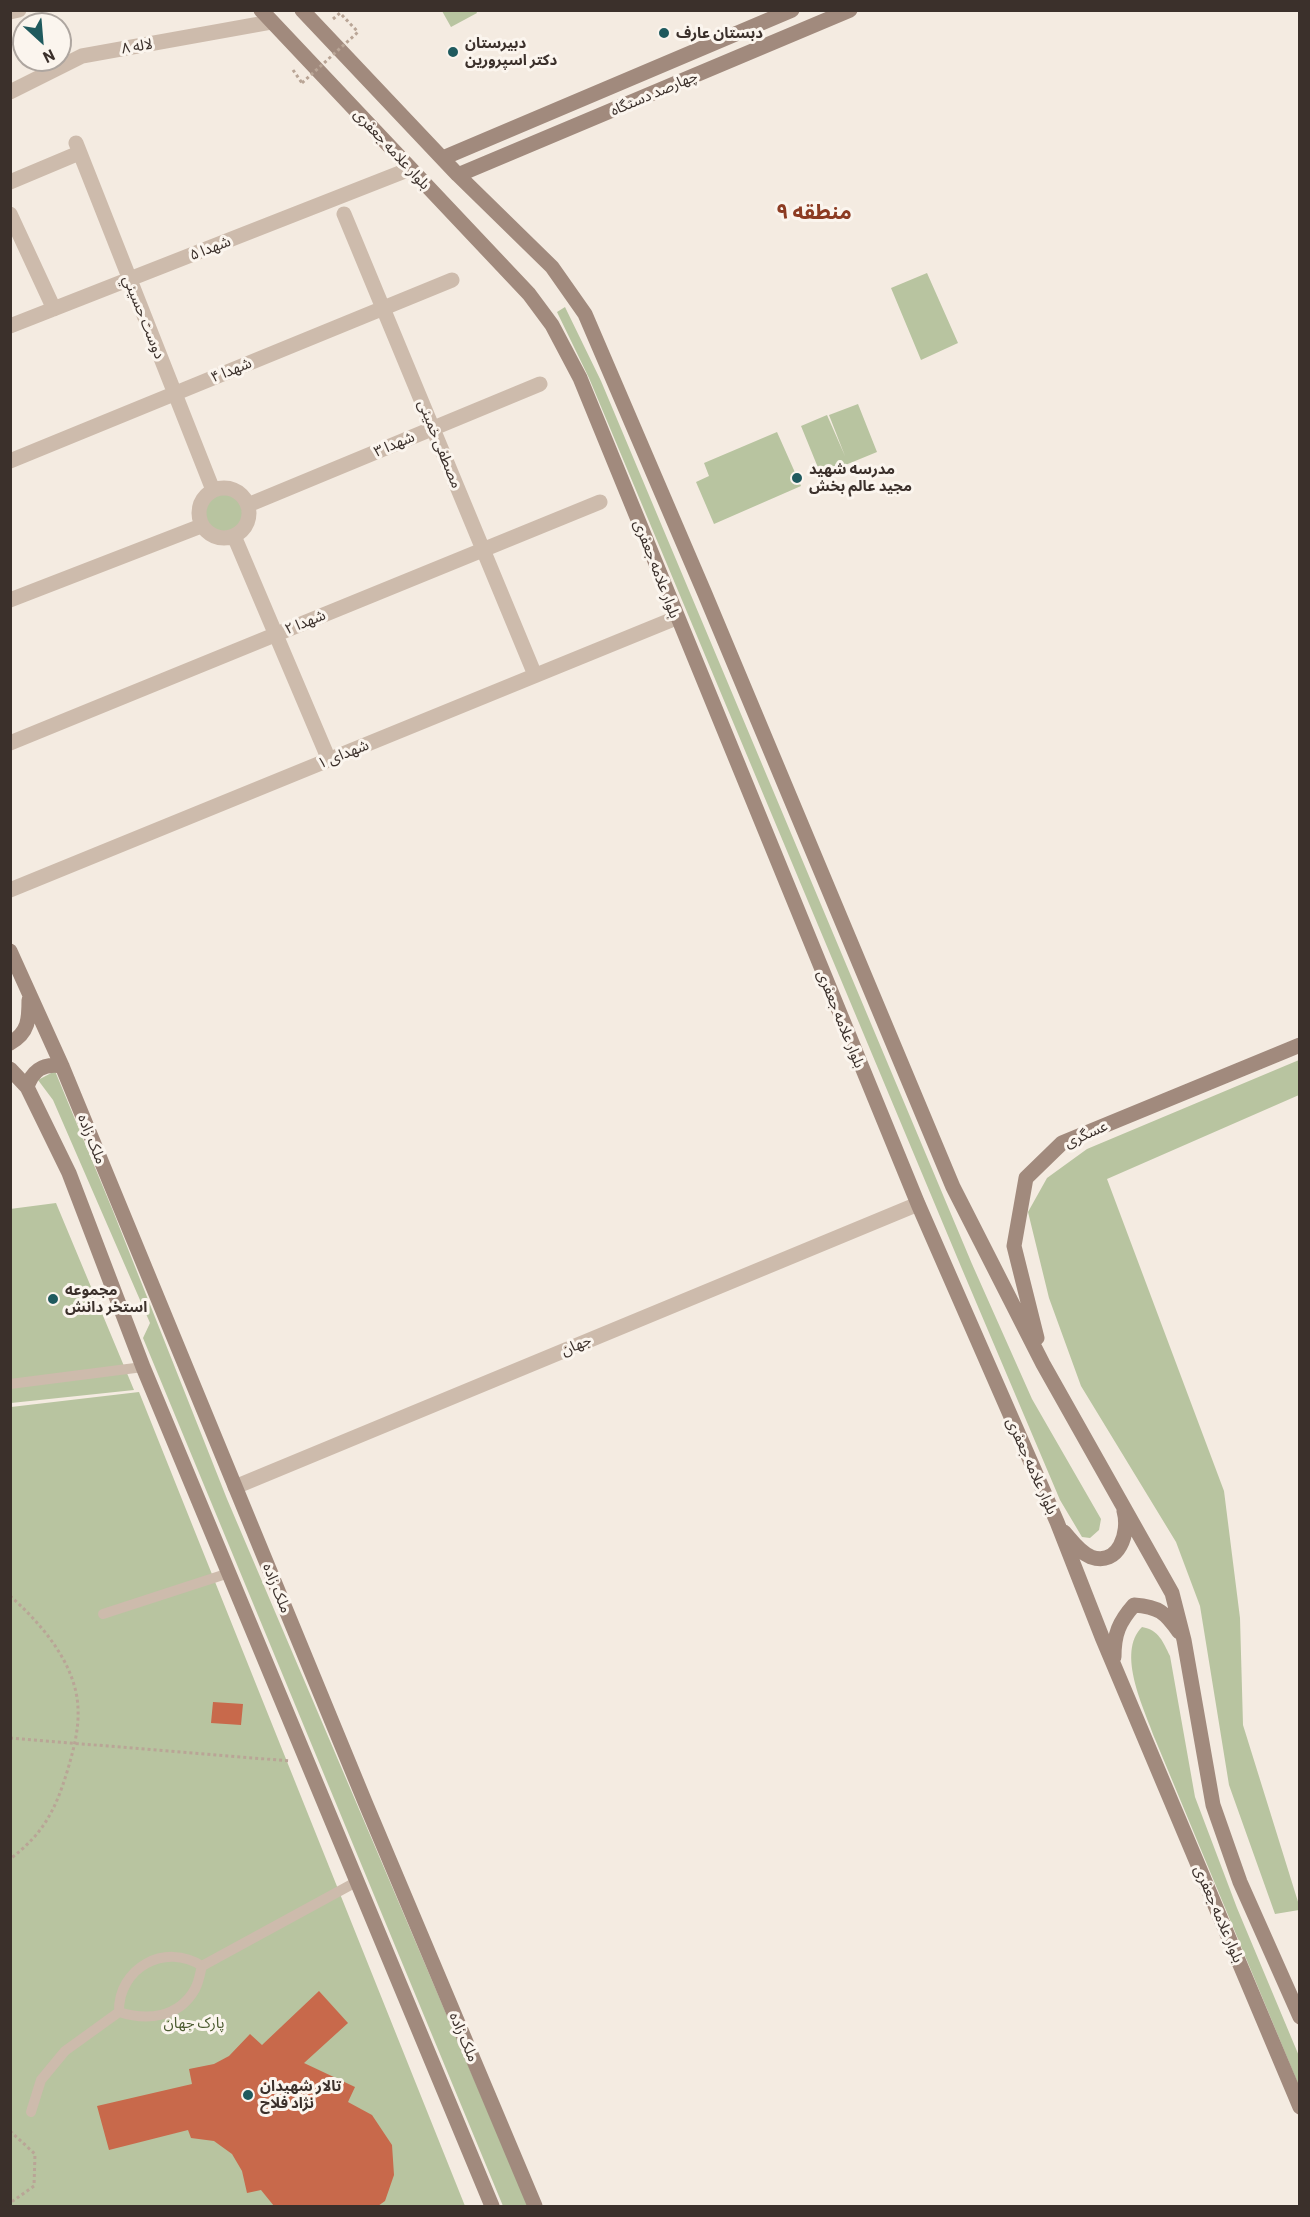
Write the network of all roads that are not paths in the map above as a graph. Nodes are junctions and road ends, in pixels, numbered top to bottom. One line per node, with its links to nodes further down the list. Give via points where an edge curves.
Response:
1 (19, 10): 5 (street)
2 (302, 10): 8 (main road, بلوار علامه جعفری)
3 (792, 10): 8 (main road, چهارصد دستگاه)
4 (850, 10): 10 (main road, چهارصد دستگاه)
5 (10, 12)
6 (266, 16): 7 (street, لاله ۸, via 82,56); 9 (main road, بلوار علامه جعفری)
7 (10, 92)
8 (443, 158): 10 (main road, بلوار علامه جعفری)
9 (410, 169): 14 (street, شهدا ۵); 30 (main road, بلوار علامه جعفری, via 510,272 552,326 580,378)
10 (458, 175): 45 (main road, بلوار علامه جعفری, via 552,267 585,314 953,1187)
11 (10, 182): 14 (street, دوست حسيني, via 77,148)
12 (10, 214): 17 (street)
13 (344, 214): 16 (street, مصطفی خمینی)
14 (129, 279): 17 (street, شهدا ۵); 20 (street, دوست حسيني)
15 (452, 280): 16 (street, شهدا ۴)
16 (383, 308): 20 (street, شهدا ۴); 21 (street, مصطفی خمینی)
17 (54, 309): 18 (street, شهدا ۵)
18 (10, 326)
19 (540, 384): 21 (street, شهدا ۳)
20 (175, 393): 22 (street, شهدا ۴); 23 (street, دوست حسيني)
21 (433, 428): 25 (street, شهدا ۳); 28 (street, مصطفی خمینی)
22 (10, 461)
23 (213, 490): 25 (street, via 238,492); 26 (street, via 201,501)
24 (600, 502): 28 (street, شهدا ۲)
25 (248, 505): 27 (street, via 248,522)
26 (201, 526): 27 (street, via 213,537); 29 (street)
27 (234, 536): 31 (street)
28 (483, 550): 31 (street, شهدا ۲); 32 (street, مصطفی خمینی)
29 (10, 600)
30 (676, 618): 32 (street, شهدای ۱); 44 (main road, بلوار علامه جعفری)
31 (276, 634): 33 (street, شهدا ۲); 34 (street)
32 (535, 675): 34 (street, شهدای ۱)
33 (10, 743)
34 (329, 760): 35 (street, شهدای ۱)
35 (10, 890)
36 (10, 951): 37 (main road, ملک زاده)
37 (14, 971): 38 (main road, ملک زاده)
38 (29, 996): 39 (main road, via 26,1029); 41 (main road, ملک زاده)
39 (10, 1043)
40 (1299, 1044): 45 (main road, عسگری, via 1062,1143 1026,1178 1014,1246)
41 (62, 1066): 43 (main road, via 43,1066 31,1074); 48 (main road, ملک زاده)
42 (10, 1069): 43 (main road)
43 (27, 1087): 46 (main road, via 74,1184)
44 (918, 1204): 48 (street, جهان); 50 (main road, بلوار علامه جعفری)
45 (1043, 1364): 49 (main road, بلوار علامه جعفری)
46 (142, 1367): 47 (lane); 51 (main road)
47 (10, 1384)
48 (236, 1487): 62 (main road, ملک زاده)
49 (1121, 1501): 50 (main road, via 1127,1521 1123,1541 1115,1554 1106,1558 1093,1558 1081,1551); 53 (main road, بلوار علامه جعفری, via 1172,1593)
50 (1057, 1522): 54 (main road, بلوار علامه جعفری)
51 (229, 1573): 52 (lane); 55 (main road)
52 (102, 1614)
53 (1184, 1640): 54 (main road, via 1169,1618 1155,1607 1134,1605 1121,1620 1114,1639); 58 (main road, بلوار علامه جعفری, via 1213,1805 1240,1882)
54 (1114, 1665): 59 (main road, بلوار علامه جعفری)
55 (356, 1882): 56 (lane); 61 (main road)
56 (202, 1966): 57 (lane, via 195,1989 182,2004 153,2018); 57 (lane, via 190,1958 172,1955 146,1963 126,1981)
57 (119, 2012): 60 (lane, via 65,2051 41,2080)
58 (1299, 2017)
59 (1299, 2107)
60 (31, 2112)
61 (492, 2206)
62 (535, 2206)

